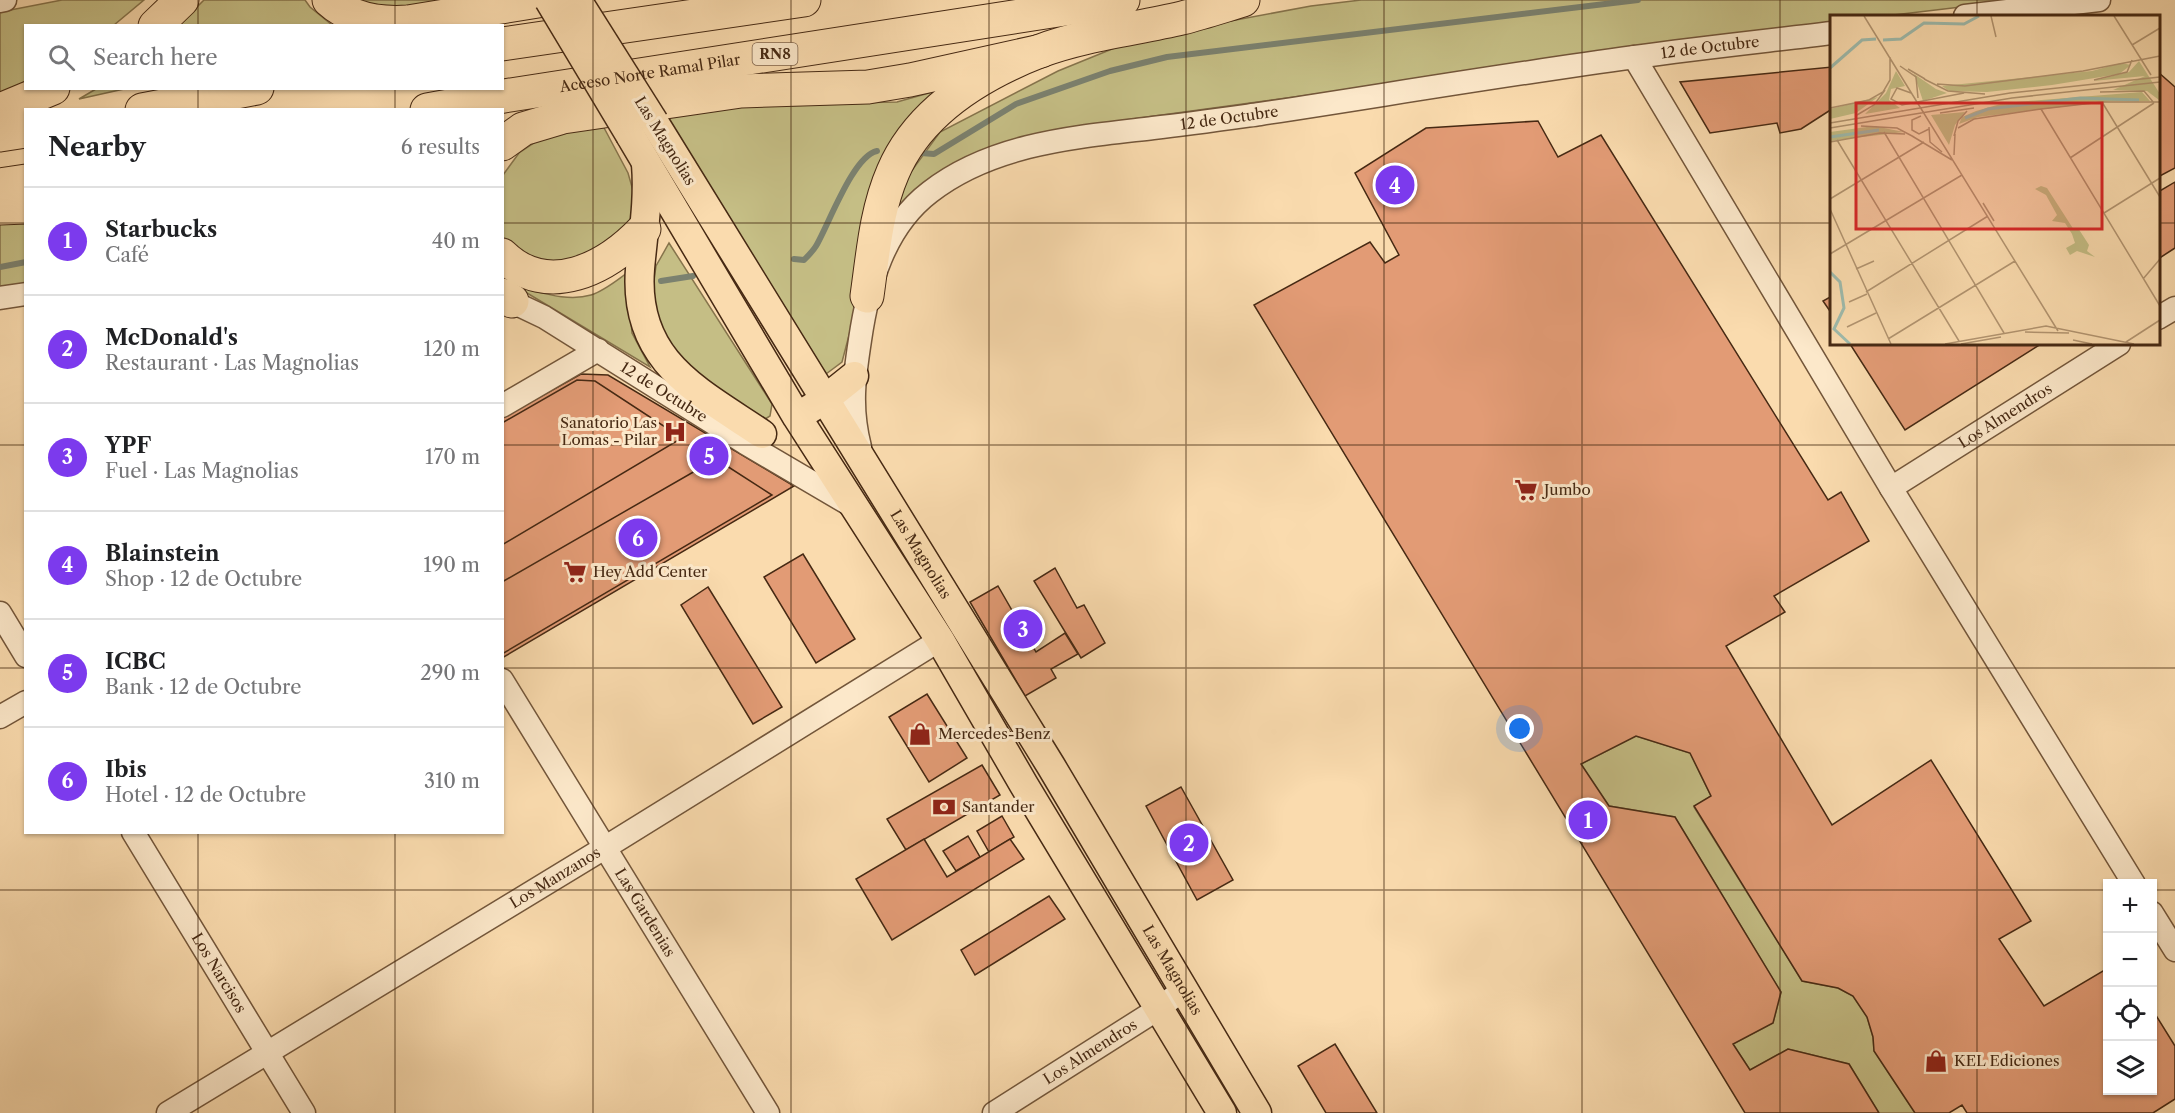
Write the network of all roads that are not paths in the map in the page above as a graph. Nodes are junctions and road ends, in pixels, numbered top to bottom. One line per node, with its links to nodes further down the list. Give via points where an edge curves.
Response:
1 (5, 0): 11 (street)
2 (182, 0): 13 (highway)
3 (329, 0): 4 (highway, via 352,15 389,24)
4 (544, 0)
5 (549, 0): 23 (main road, Las Magnolias, bridge)
6 (577, 0): 23 (main road, Las Magnolias, bridge)
7 (804, 0): 15 (highway)
8 (1123, 0): 21 (highway, Acceso Norte Ramal Pilar / RN8)
9 (1243, 0): 16 (highway)
10 (2099, 0): 12 (street)
11 (0, 1)
12 (1973, 15)
13 (156, 24)
14 (1830, 33): 17 (street, 12 de Octubre)
15 (504, 44)
16 (1041, 51): 26 (highway, via 868,87 741,91 563,117 523,129); 35 (highway, via 959,94 907,146 892,174 881,210)
17 (1634, 57): 35 (street, 12 de Octubre, via 1099,135 1042,144 1001,156 962,172 918,201 898,225); 48 (street)
18 (48, 90): 22 (highway)
19 (247, 90): 20 (highway)
20 (152, 108)
21 (438, 108)
22 (0, 110)
23 (642, 129): 27 (main road, Las Magnolias); 43 (main road, Las Magnolias)
24 (24, 131): 25 (highway)
25 (0, 135)
26 (504, 143)
27 (645, 161): 32 (main road); 45 (main road, Las Magnolias)
28 (24, 181): 29 (highway)
29 (0, 185)
30 (24, 207): 31 (highway)
31 (0, 208)
32 (644, 229): 33 (highway, via 612,258 589,270 562,277 541,276); 46 (main road, via 641,305 656,347 675,373)
33 (504, 256)
34 (24, 294): 36 (street)
35 (867, 296): 42 (street, 12 de Octubre)
36 (0, 298)
37 (506, 298): 41 (street, 12 de Octubre)
38 (2175, 308): 39 (street)
39 (2160, 317)
40 (2117, 345): 48 (street, Los Almendros)
41 (598, 350): 44 (street); 46 (street, 12 de Octubre)
42 (855, 376): 43 (main road); 47 (street, 12 de Octubre, via 854,418)
43 (824, 400): 45 (main road); 47 (main road, Las Magnolias)
44 (504, 405)
45 (797, 417): 46 (main road); 49 (main road, Las Magnolias)
46 (753, 439): 49 (street, 12 de Octubre)
47 (865, 466): 61 (main road, Las Magnolias, via 1052,766)
48 (1891, 488): 58 (street)
49 (855, 508): 51 (main road, Las Magnolias)
50 (0, 613): 52 (street)
51 (940, 640): 57 (street, Los Manzanos); 62 (main road, Las Magnolias)
52 (24, 653)
53 (504, 683): 57 (street, Las Gardenias)
54 (24, 703): 55 (street)
55 (0, 717)
56 (134, 834): 63 (street, Los Narcisos)
57 (606, 847): 63 (street, Los Manzanos); 66 (street, Las Gardenias)
58 (2131, 879)
59 (2157, 921): 60 (street)
60 (2175, 950)
61 (1184, 989): 62 (street, Los Almendros); 69 (main road, Las Magnolias)
62 (1158, 1009): 67 (street, Los Almendros); 68 (main road, Las Magnolias)
63 (267, 1052): 64 (street, Los Manzanos); 65 (street, Los Narcisos)
64 (168, 1113)
65 (304, 1113)
66 (768, 1113)
67 (994, 1113)
68 (1222, 1113)
69 (1257, 1113)

